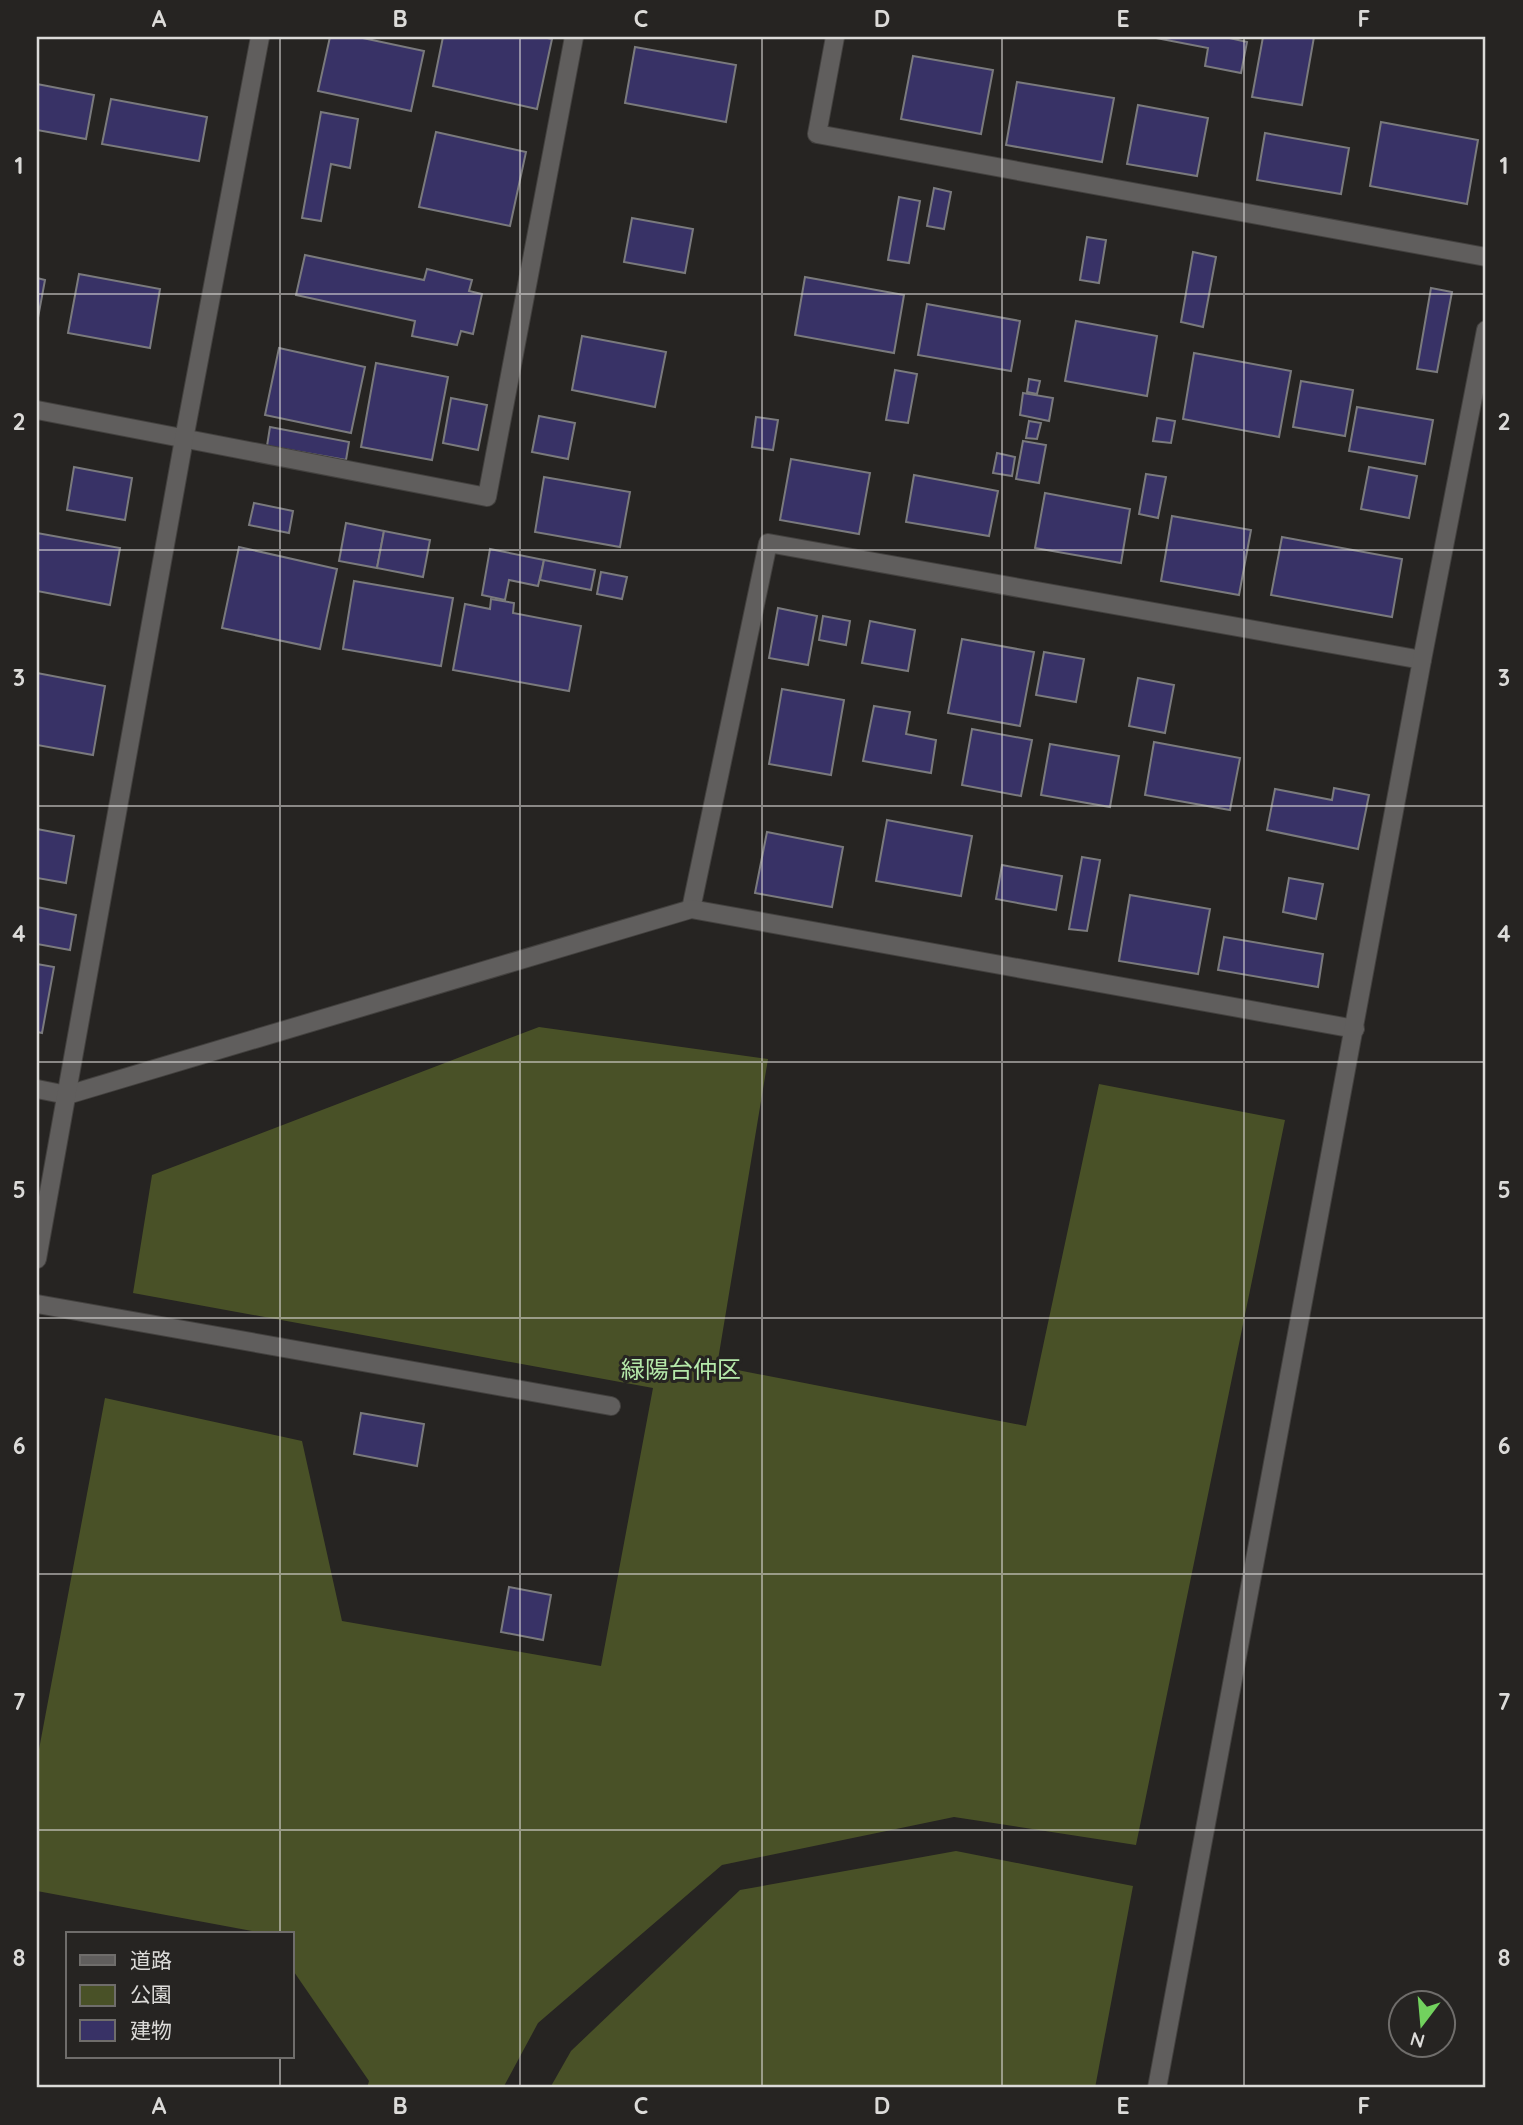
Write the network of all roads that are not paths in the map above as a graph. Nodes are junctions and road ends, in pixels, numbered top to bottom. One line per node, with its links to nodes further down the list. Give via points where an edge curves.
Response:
1 (260, 37): 7 (street)
2 (574, 37): 7 (street, via 487,497)
3 (835, 37): 4 (street, via 817,134)
4 (1486, 257)
5 (1486, 330): 8 (street)
6 (37, 410): 7 (street)
7 (184, 439): 12 (street)
8 (1422, 660): 9 (street, via 768,543); 10 (street)
9 (691, 909): 10 (street); 12 (street)
10 (1355, 1030): 16 (street)
11 (37, 1089): 12 (street)
12 (67, 1095): 13 (street)
13 (37, 1259)
14 (37, 1304): 15 (street)
15 (611, 1406)
16 (1157, 2088)

